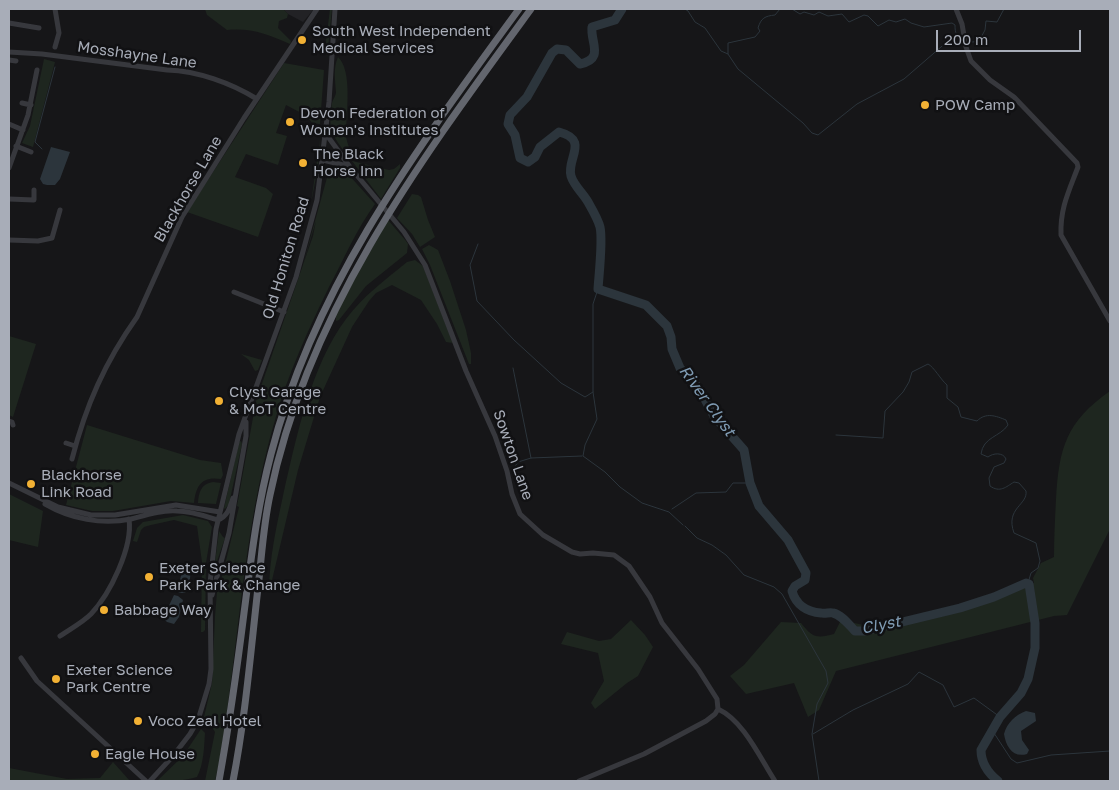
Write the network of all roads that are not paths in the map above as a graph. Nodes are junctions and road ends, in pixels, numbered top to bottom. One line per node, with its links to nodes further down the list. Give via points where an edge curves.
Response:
1 (55, 9): 9 (street, via 60,33)
2 (317, 9): 14 (street, Blackhorse Lane)
3 (335, 9): 19 (street, Old Honiton Road)
4 (519, 9): 55 (highway, via 391,191 352,254 319,317 291,388 262,489)
5 (531, 9): 56 (highway, via 374,236 332,313 298,394 269,497)
6 (956, 9): 33 (street, via 971,61 1014,97 1077,163 1062,207 1061,235)
7 (9, 23): 8 (street)
8 (39, 28)
9 (55, 46)
10 (9, 52): 14 (street, Mosshayne Lane, via 184,71 242,90)
11 (9, 60): 12 (street)
12 (16, 61)
13 (37, 70): 16 (street)
14 (257, 99): 36 (street, Blackhorse Lane, via 177,226 137,317 95,387)
15 (22, 103): 16 (street)
16 (31, 105): 18 (street)
17 (9, 124): 18 (street)
18 (23, 130): 20 (street)
19 (326, 134): 22 (street, Old Honiton Road); 23 (street, Sowton Lane)
20 (16, 146): 21 (street); 26 (street)
21 (31, 152)
22 (324, 152): 23 (street); 24 (street, Old Honiton Road)
23 (342, 156): 25 (street, Sowton Lane)
24 (323, 160): 25 (street); 32 (street, Old Honiton Road, via 304,254)
25 (350, 167): 52 (street, Sowton Lane, via 404,232 425,265 495,436 520,514 543,535 572,552 614,555 629,566 650,597 662,623 698,669 717,700)
26 (9, 168)
27 (34, 190): 28 (street, via 34,200)
28 (9, 199)
29 (60, 210): 30 (street, via 52,238)
30 (9, 240)
31 (234, 292): 32 (street)
32 (284, 312): 34 (street, Old Honiton Road)
33 (1110, 321)
34 (246, 419): 39 (street, Old Honiton Road); 43 (street, Old Honiton Road, via 239,434)
35 (66, 443): 36 (street)
36 (75, 446): 37 (street, Blackhorse Lane)
37 (72, 459)
38 (9, 483): 40 (street)
39 (236, 491): 43 (street, Old Honiton Road, via 229,510); 48 (street, Old Honiton Road)
40 (35, 496): 44 (street, via 79,513); 45 (street, via 56,511 78,518)
41 (134, 512): 43 (street, via 176,505); 44 (street); 45 (street)
42 (165, 512): 45 (street); 46 (street, via 186,512); 47 (street, via 142,519)
43 (222, 514): 46 (street, Old Honiton Road); 48 (street, via 227,519)
44 (115, 515): 45 (street)
45 (129, 519): 47 (street)
46 (218, 520): 49 (street, Old Honiton Road, via 211,570)
47 (131, 528): 50 (street, via 121,562 104,598 90,615)
48 (229, 532): 49 (street, Old Honiton Road)
49 (212, 598): 54 (street, Old Honiton Road, via 210,684 204,703 190,734)
50 (60, 636)
51 (22, 660): 53 (street, via 42,686)
52 (718, 709): 57 (street, via 706,721 644,754); 58 (street, via 728,713 742,728)
53 (146, 781)
54 (150, 781)
55 (219, 781)
56 (233, 781)
57 (579, 781)
58 (775, 781)

